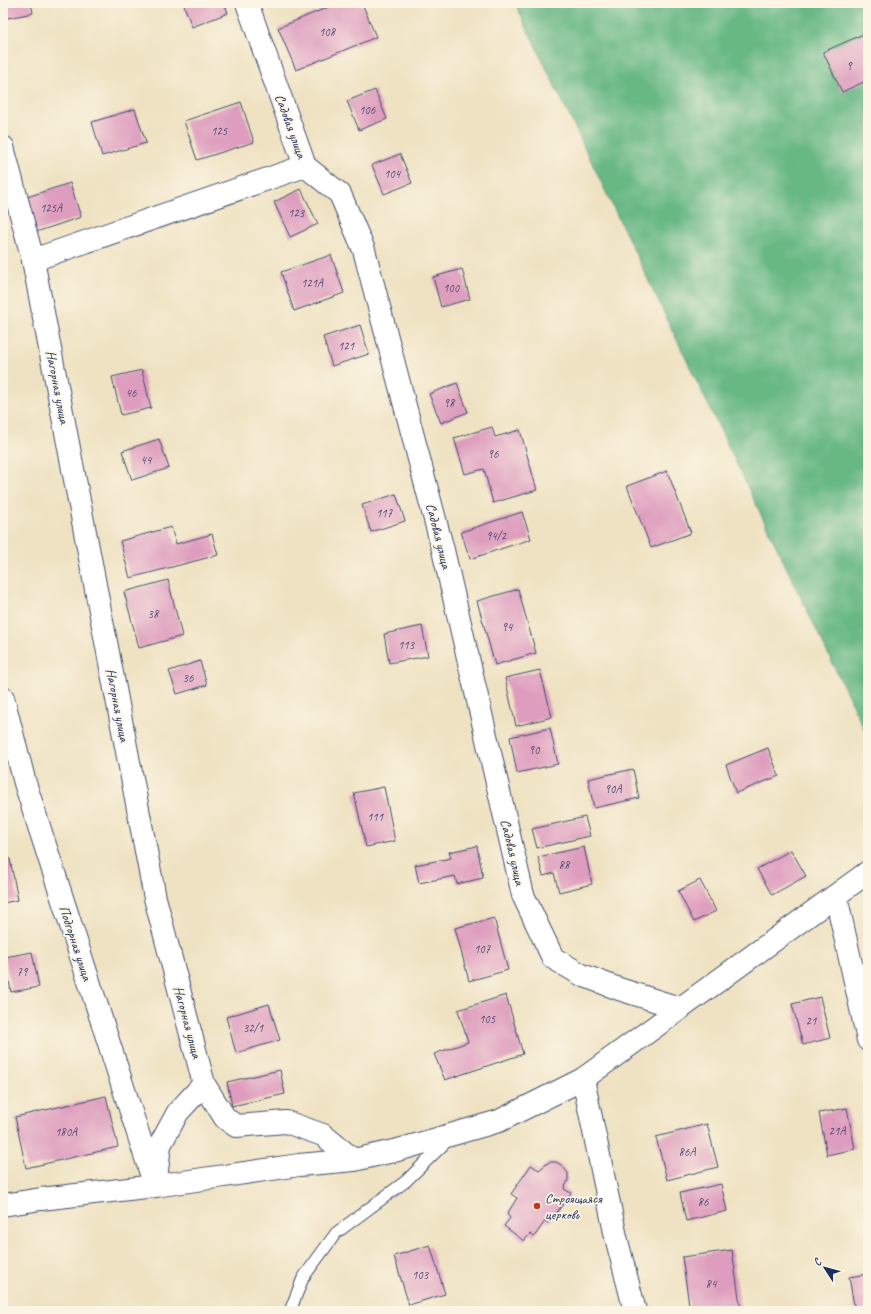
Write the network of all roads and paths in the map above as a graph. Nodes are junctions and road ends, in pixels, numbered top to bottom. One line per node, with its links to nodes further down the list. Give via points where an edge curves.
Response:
1 (247, 3): 3 (street, Садовая улица)
2 (3, 147): 4 (street, Нагорная улица)
3 (305, 166): 4 (street); 8 (street, Садовая улица, via 340,194 364,250 443,550 523,895 553,958 582,974 619,989)
4 (33, 260): 11 (street, Нагорная улица, via 155,898)
5 (3, 698): 14 (street, Подгорная улица, via 25,783)
6 (868, 872): 7 (street)
7 (836, 896): 8 (street); 9 (street)
8 (679, 1008): 10 (street)
9 (868, 1040)
10 (583, 1079): 12 (street, via 499,1121); 17 (street, via 616,1236)
11 (204, 1084): 13 (street, Нагорная улица, via 225,1118 236,1126 286,1122 323,1135); 14 (street, via 178,1112 160,1145)
12 (454, 1134): 13 (street); 16 (lane, via 406,1181 336,1233 303,1278)
13 (354, 1160): 14 (street, via 299,1165)
14 (156, 1186): 15 (street)
15 (3, 1205)
16 (290, 1311)
17 (635, 1311)

